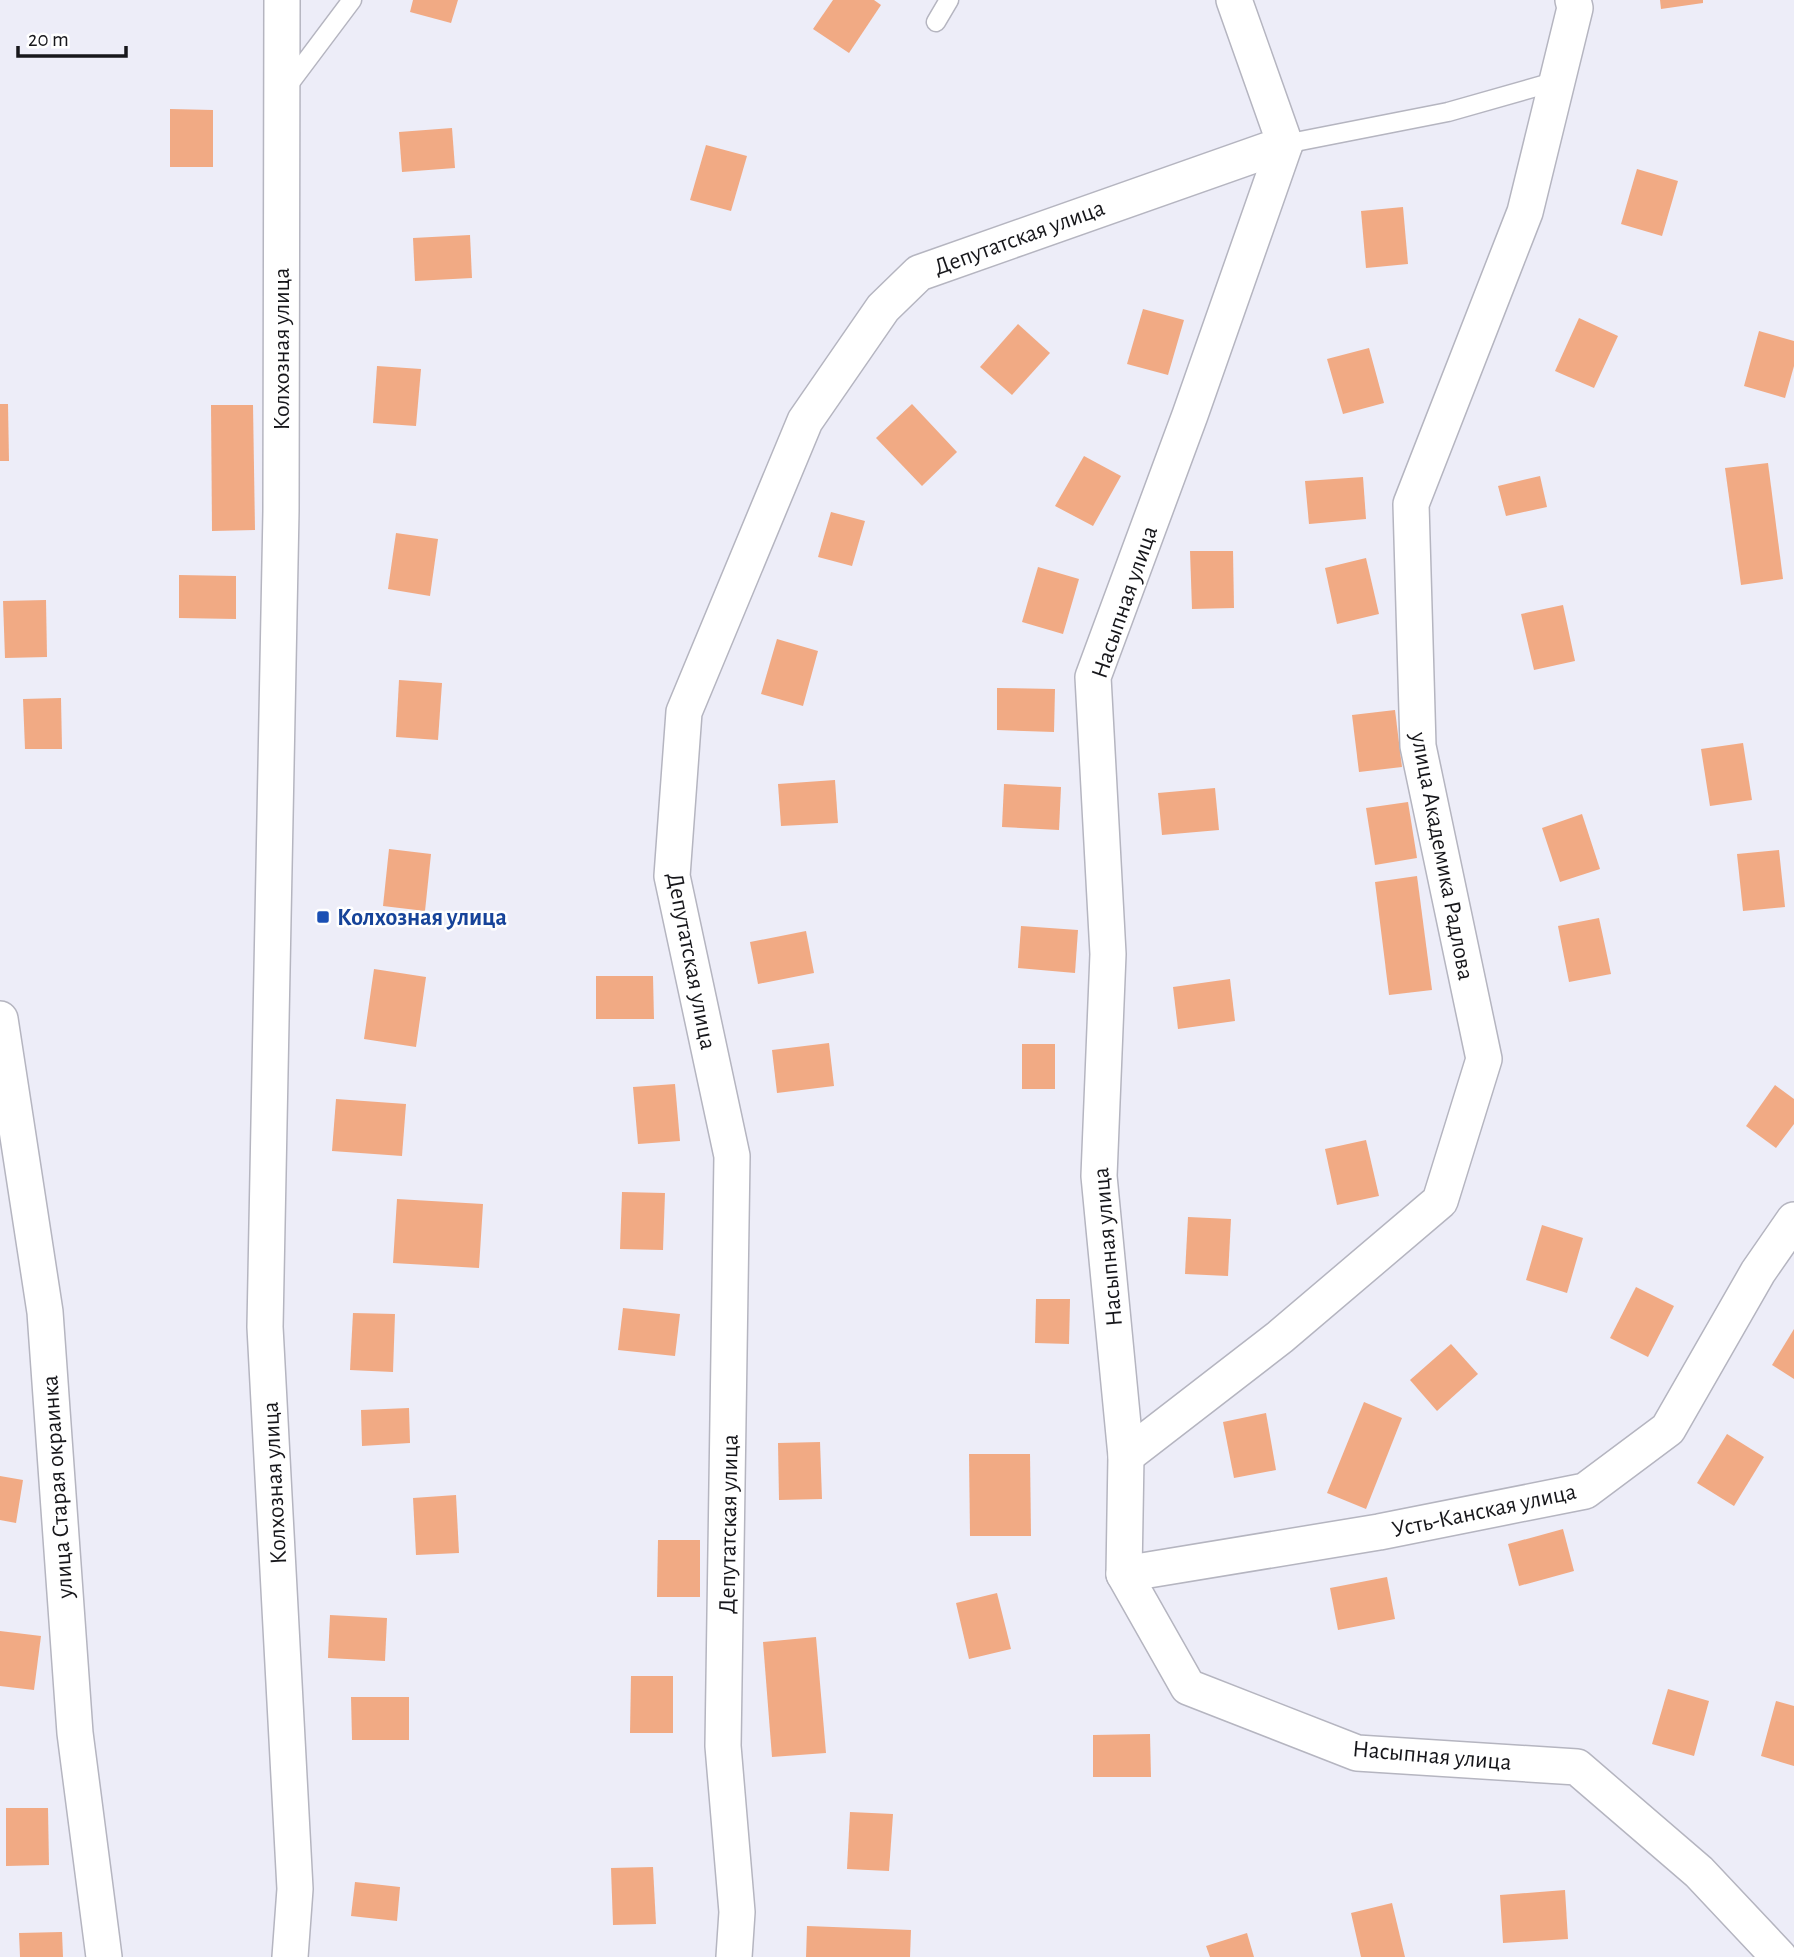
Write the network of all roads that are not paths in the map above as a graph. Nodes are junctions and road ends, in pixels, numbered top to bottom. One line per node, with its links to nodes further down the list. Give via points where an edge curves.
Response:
1 (282, 0): 8 (street, Колхозная улица)
2 (352, 0): 8 (lane)
3 (949, 0): 6 (lane)
4 (1234, 0): 9 (street)
5 (1573, 0): 7 (street, улица Академика Радлова, via 1575,8)
6 (936, 22)
7 (1557, 81): 9 (lane, via 1448,112); 12 (street, улица Академика Радлова, via 1525,212 1411,504 1418,746 1484,1059 1440,1201 1280,1337)
8 (282, 93): 15 (street, Колхозная улица, via 281,512 265,1327 295,1889)
9 (1285, 144): 12 (street, Насыпная улица, via 1093,677 1108,954 1099,1176); 16 (street, Депутатская улица, via 919,274 883,308 805,421 684,712 672,876 732,1156 723,1746 737,1912)
10 (0, 1019): 14 (street, улица Старая окраинка, via 45,1312 75,1733)
11 (1794, 1220): 13 (street, Усть-Канская улица, via 1758,1272 1668,1429 1585,1491 1379,1532)
12 (1126, 1456): 13 (street, Насыпная улица)
13 (1124, 1574): 17 (street, Насыпная улица, via 1188,1687 1357,1754 1577,1767 1699,1872)
14 (104, 1957)
15 (290, 1957)
16 (734, 1957)
17 (1779, 1957)

